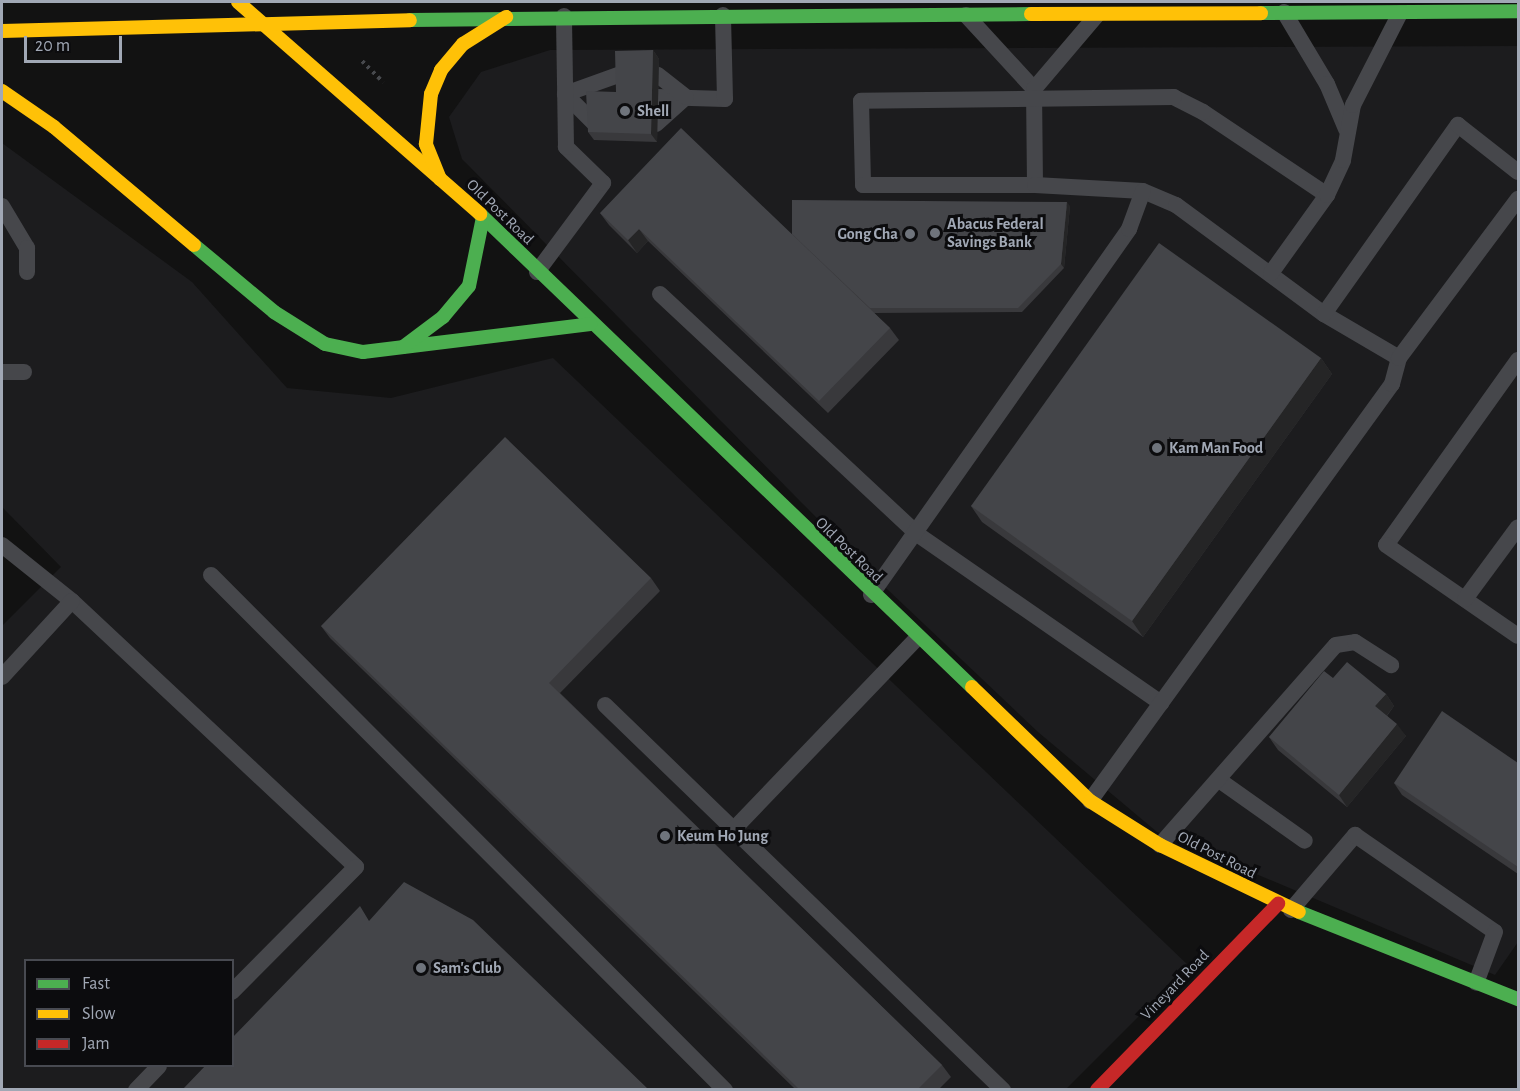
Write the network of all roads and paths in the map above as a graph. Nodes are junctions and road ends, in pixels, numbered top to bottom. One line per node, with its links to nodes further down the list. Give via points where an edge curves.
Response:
1 (238, 2): 10 (main road, Old Post Road)
2 (1518, 10): 6 (main road)
3 (963, 12): 4 (main road); 7 (main road); 17 (lane)
4 (1100, 12): 5 (main road); 17 (lane)
5 (1284, 12): 6 (main road); 22 (lane, via 1327,84)
6 (1400, 13): 22 (lane, via 1353,105)
7 (723, 15): 8 (main road); 19 (lane, via 725,99)
8 (564, 16): 9 (main road); 15 (lane)
9 (507, 17): 10 (main road); 24 (main road, via 463,44 441,70 434,86 426,120 426,144)
10 (264, 22): 11 (main road); 24 (main road, Old Post Road)
11 (2, 31)
12 (621, 74): 15 (lane)
13 (658, 75): 19 (lane)
14 (2, 91): 37 (main road, via 54,127 274,312 325,344 363,352)
15 (565, 94): 16 (lane); 20 (lane); 32 (lane, via 566,147 603,183)
16 (611, 95)
17 (1034, 95): 25 (lane); 25 (lane, via 861,101 863,185); 27 (lane, via 1174,97 1203,112)
18 (658, 97): 19 (lane)
19 (686, 97): 21 (lane)
20 (593, 122)
21 (657, 124)
22 (1346, 129): 27 (lane, via 1343,159)
23 (1518, 172): 35 (lane, via 1458,125)
24 (440, 179): 30 (main road, Old Post Road)
25 (1035, 185): 26 (lane)
26 (1143, 191): 33 (lane, via 1176,206); 43 (lane, via 1129,229)
27 (1327, 195): 33 (lane)
28 (1518, 199): 38 (lane)
29 (2, 206): 31 (lane, via 27,249)
30 (483, 218): 32 (main road, Old Post Road); 37 (main road, via 469,286 443,317)
31 (27, 272)
32 (537, 272): 36 (main road, Old Post Road)
33 (1271, 273): 35 (lane)
34 (660, 294): 43 (lane)
35 (1324, 314): 38 (lane)
36 (590, 324): 37 (main road); 46 (main road, Old Post Road)
37 (399, 350)
38 (1399, 358): 53 (lane, via 1392,384)
39 (1518, 360): 47 (lane, via 1386,545)
40 (2, 372): 41 (lane)
41 (24, 372)
42 (1518, 527): 47 (lane)
43 (917, 534): 46 (lane); 53 (lane)
44 (2, 545): 48 (lane)
45 (212, 575): 66 (lane)
46 (871, 595): 50 (main road, Old Post Road)
47 (1465, 599): 49 (lane)
48 (72, 601): 52 (lane); 62 (lane, via 356,867)
49 (1518, 636)
50 (918, 637): 56 (main road, Old Post Road); 57 (lane)
51 (1391, 665): 55 (lane, via 1355,642 1336,645)
52 (2, 677)
53 (1161, 703): 56 (lane)
54 (605, 705): 57 (lane)
55 (1219, 780): 58 (lane); 59 (lane)
56 (1090, 801): 59 (main road, Old Post Road)
57 (734, 830): 67 (lane)
58 (1305, 841)
59 (1160, 845): 60 (main road, Old Post Road)
60 (1285, 907): 61 (main road, Old Post Road); 61 (lane, via 1355,836 1495,932); 68 (main road, Vineyard Road)
61 (1476, 983): 63 (main road, Old Post Road)
62 (234, 990)
63 (1518, 999)
64 (157, 1067): 65 (lane)
65 (136, 1089)
66 (725, 1089)
67 (1003, 1089)
68 (1096, 1089)

